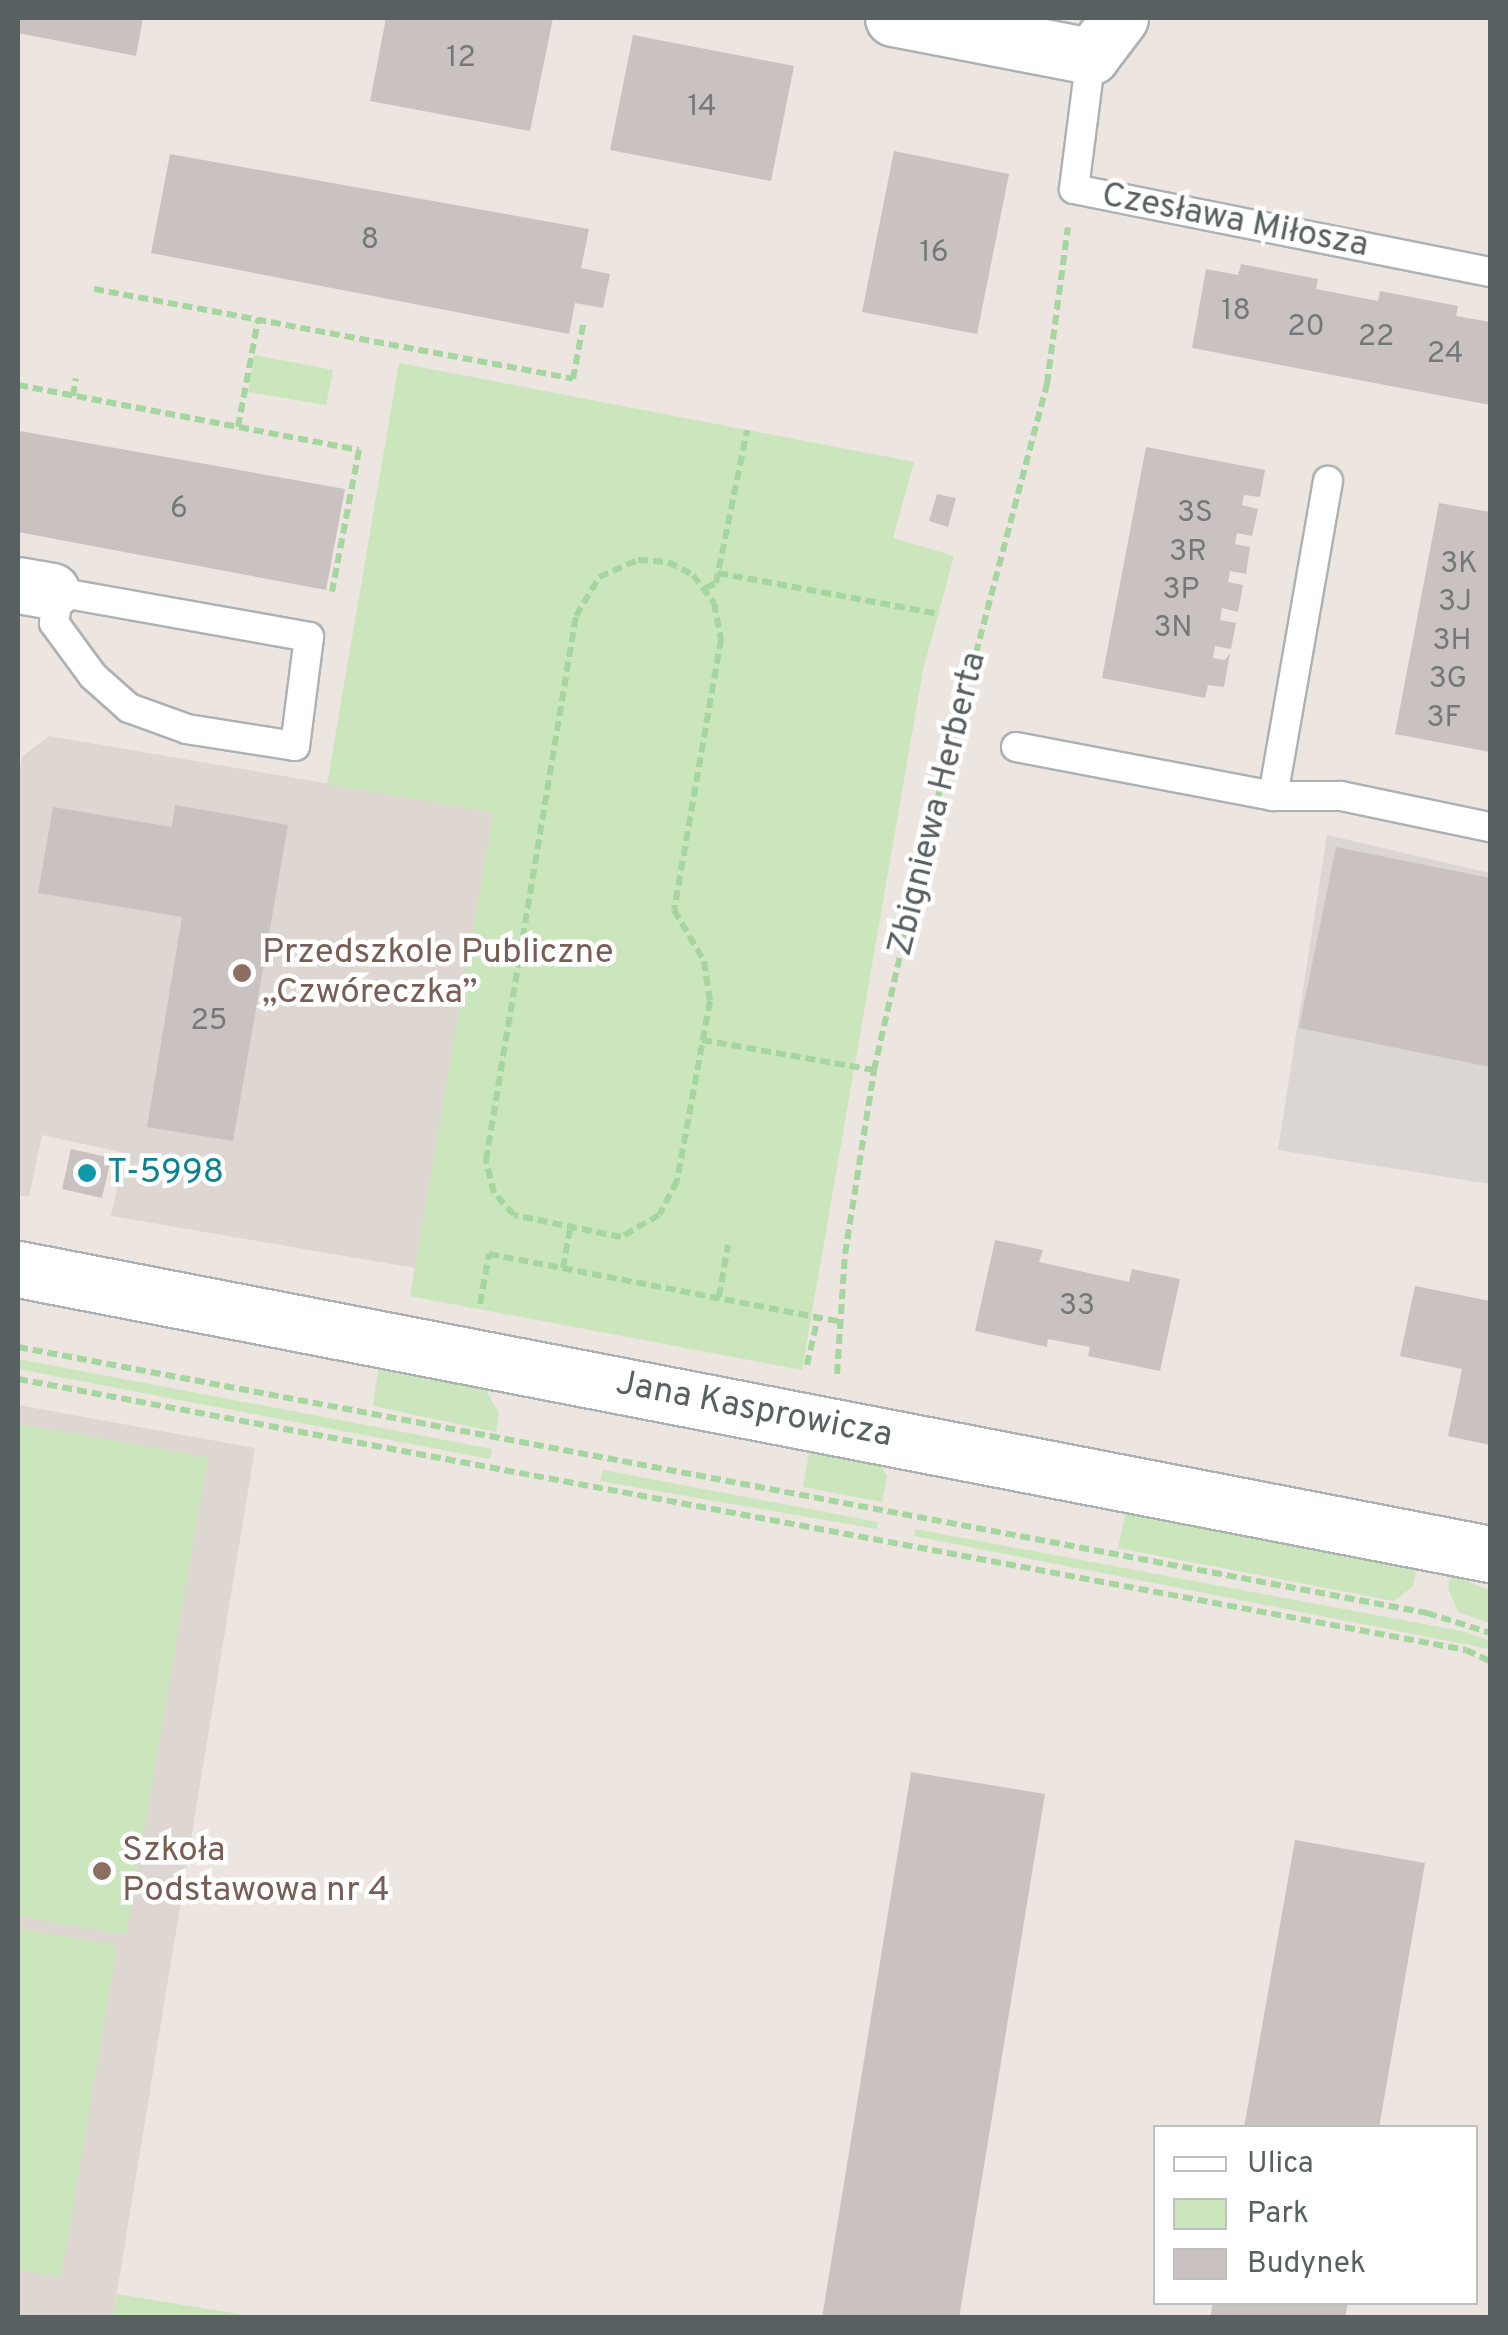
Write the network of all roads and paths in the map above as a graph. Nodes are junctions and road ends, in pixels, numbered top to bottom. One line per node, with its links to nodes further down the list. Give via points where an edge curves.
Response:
1 (893, 18): 2 (street, Czesława Miłosza)
2 (1106, 36): 3 (lane, Czesława Miłosza)
3 (1074, 189): 4 (lane, Czesława Miłosza); 23 (path, Zbigniewa Herberta, via 1047,384 926,842)
4 (1490, 272)
5 (94, 289): 6 (path)
6 (258, 320): 7 (path, via 572,380); 11 (path)
7 (584, 320)
8 (76, 378): 10 (path)
9 (18, 386): 10 (path)
10 (73, 396): 11 (path)
11 (238, 427): 17 (path, via 359,450)
12 (747, 430): 14 (path)
13 (1328, 480): 20 (lane)
14 (718, 573): 15 (path, via 716,584); 18 (path)
15 (706, 588): 22 (path, via 721,638 674,910 710,978); 24 (path, via 668,562 625,563 588,590 576,616 486,1160 494,1193 514,1215)
16 (43, 589): 16 (lane, via 309,637 295,746 186,729 130,708 93,676 54,624)
17 (332, 590)
18 (939, 614)
19 (1016, 747): 20 (lane)
20 (1273, 796): 21 (lane, via 1341,796)
21 (1490, 827)
22 (702, 1040): 23 (path); 24 (path, via 677,1181 666,1206 648,1226 621,1238)
23 (874, 1070): 31 (path, Zbigniewa Herberta)
24 (570, 1230): 26 (path)
25 (728, 1244): 28 (path)
26 (563, 1268): 28 (path); 30 (path, via 489,1254)
27 (18, 1269): 35 (street, Jana Kasprowicza)
28 (718, 1298): 29 (path)
29 (818, 1317): 31 (path); 33 (path, via 806,1367)
30 (476, 1321)
31 (840, 1322): 35 (path, Zbigniewa Herberta)
32 (18, 1348): 37 (path, via 1427,1613)
33 (796, 1374)
34 (18, 1379): 38 (path, via 1466,1650)
35 (830, 1425): 36 (street, Jana Kasprowicza)
36 (1490, 1554)
37 (1490, 1633)
38 (1490, 1661)

